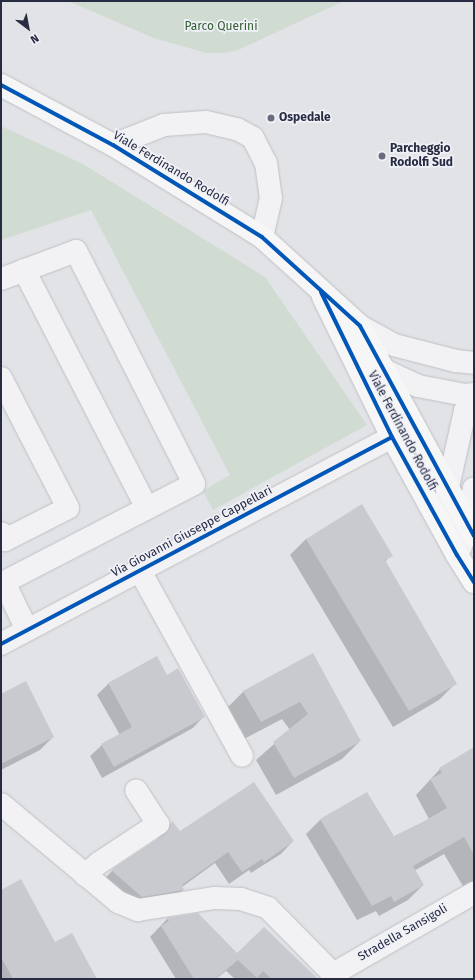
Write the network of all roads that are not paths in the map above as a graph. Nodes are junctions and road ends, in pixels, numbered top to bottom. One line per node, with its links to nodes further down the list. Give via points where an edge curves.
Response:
1 (1, 85): 2 (main road, Viale Ferdinando Rodolfi)
2 (113, 145): 3 (main road, Viale Ferdinando Rodolfi); 3 (street, via 164,125 206,122 237,128 254,138 266,163 271,198)
3 (262, 238): 6 (main road, Viale Ferdinando Rodolfi)
4 (24, 270): 5 (street); 17 (street); 17 (street, via 76,251 194,484)
5 (1, 279)
6 (318, 287): 7 (main road, Viale Ferdinando Rodolfi); 8 (main road, Viale Ferdinando Rodolfi)
7 (360, 326): 9 (street, via 394,345); 10 (main road, Viale Ferdinando Rodolfi)
8 (341, 334): 10 (street); 14 (main road, Viale Ferdinando Rodolfi)
9 (474, 363)
10 (386, 371): 12 (street, via 418,386 465,395); 16 (main road, Viale Ferdinando Rodolfi)
11 (1, 378): 19 (street, via 68,508 5,540)
12 (474, 394)
13 (474, 398): 16 (street, via 465,411)
14 (392, 437): 20 (main road, Viale Ferdinando Rodolfi); 21 (street, Via Giovanni Giuseppe Cappellari)
15 (474, 488): 18 (street)
16 (448, 490): 18 (main road, Viale Ferdinando Rodolfi); 20 (street, via 446,505 461,534 461,546)
17 (147, 508): 23 (street, via 4,582)
18 (471, 530)
19 (1, 533)
20 (457, 555): 22 (main road, Viale Ferdinando Rodolfi)
21 (140, 571): 23 (street, Via Giovanni Giuseppe Cappellari); 25 (street, Via Giovanni Giuseppe Cappellari)
22 (474, 582)
23 (27, 630): 24 (street, Via Giovanni Giuseppe Cappellari)
24 (1, 644)
25 (242, 756)
26 (136, 790): 28 (street, via 158,824)
27 (1, 804): 28 (street, Stradella Sansigoli)
28 (85, 875): 30 (street, Stradella Sansigoli, via 118,902 138,910 215,898 241,899 268,908)
29 (474, 893): 30 (street, Stradella Sansigoli)
30 (335, 976)

